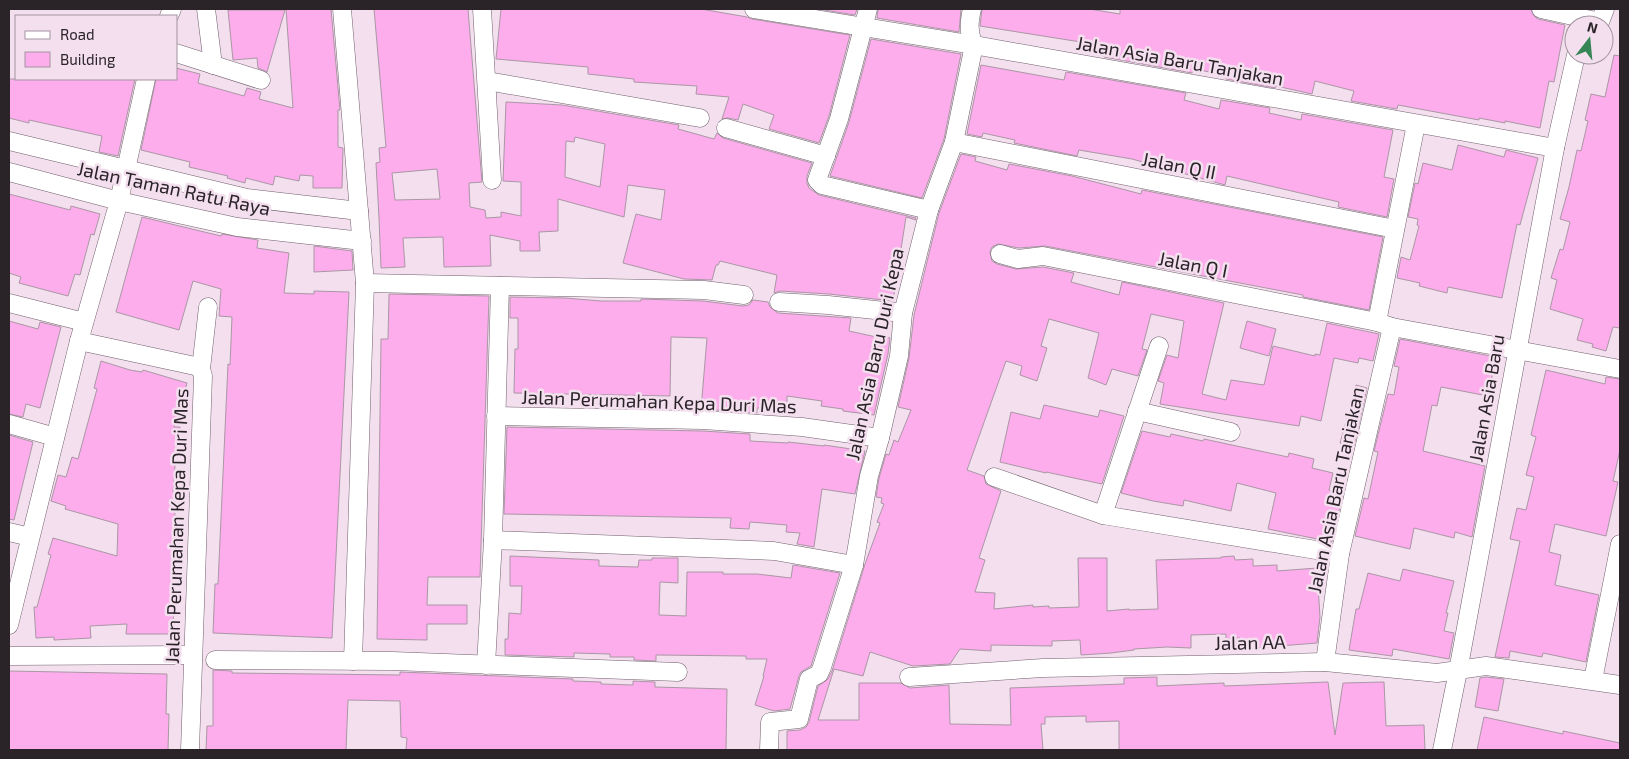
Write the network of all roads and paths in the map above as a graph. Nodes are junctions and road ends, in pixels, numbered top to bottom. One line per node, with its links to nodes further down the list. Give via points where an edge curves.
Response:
1 (206, 9): 12 (street)
2 (342, 9): 29 (street)
3 (482, 9): 16 (street)
4 (754, 9): 9 (street)
5 (868, 9): 9 (street)
6 (972, 9): 10 (street, via 969,35)
7 (1541, 9): 8 (street)
8 (1564, 16)
9 (863, 27): 10 (street); 23 (street)
10 (974, 45): 18 (street, Jalan Asia Baru Tanjakan); 21 (street, Jalan Asia Baru Duri Kepa)
11 (178, 54): 12 (street)
12 (213, 65): 15 (street)
13 (1574, 65): 22 (street, Jalan Asia Baru)
14 (146, 80): 24 (street)
15 (261, 80)
16 (487, 81): 17 (street); 26 (street)
17 (700, 118)
18 (1416, 124): 22 (street, Jalan Asia Baru Tanjakan); 30 (street, Jalan Asia Baru Tanjakan)
19 (726, 128): 23 (street)
20 (9, 141): 24 (street, Jalan Taman Ratu Raya)
21 (954, 142): 28 (street, Jalan Asia Baru Duri Kepa); 30 (street, Jalan Q II)
22 (1555, 148): 44 (street, Jalan Asia Baru)
23 (826, 156): 28 (street, via 817,178 822,185)
24 (125, 170): 27 (street); 29 (street, Jalan Taman Ratu Raya, via 247,198)
25 (9, 172): 27 (street, Jalan Taman Ratu Raya)
26 (492, 180)
27 (119, 201): 31 (street, Jalan Taman Ratu Raya, via 237,227); 40 (street)
28 (929, 210): 39 (street, Jalan Asia Baru Duri Kepa)
29 (359, 211): 31 (street)
30 (1395, 229): 41 (street, Jalan Asia Baru Tanjakan)
31 (362, 241): 33 (street)
32 (1000, 254): 41 (street, Jalan Q I, via 1018,259 1043,256)
33 (365, 283): 34 (street); 66 (street)
34 (500, 286): 35 (street, via 704,290); 48 (street, Jalan Perumahan Kepa Duri Mas)
35 (744, 295)
36 (779, 302): 39 (street)
37 (9, 303): 40 (street)
38 (208, 307): 46 (street)
39 (903, 313): 52 (street, Jalan Asia Baru Duri Kepa, via 899,356)
40 (84, 322): 42 (street)
41 (1384, 325): 44 (street); 59 (street, Jalan Asia Baru Tanjakan)
42 (79, 341): 46 (street, Jalan Perumahan Kepa Duri Mas, via 195,366); 51 (street)
43 (1159, 346): 47 (street)
44 (1517, 349): 45 (street); 69 (street, Jalan Asia Baru)
45 (1620, 369)
46 (201, 370): 63 (street, Jalan Perumahan Kepa Duri Mas)
47 (1137, 411): 50 (street); 54 (street)
48 (496, 416): 52 (street, Jalan Perumahan Kepa Duri Mas, via 703,420 802,427); 57 (street, Jalan Perumahan Kepa Duri Mas)
49 (9, 424): 51 (street)
50 (1231, 432)
51 (55, 438): 56 (street)
52 (880, 438): 60 (street, Jalan Asia Baru Duri Kepa, via 869,476)
53 (994, 476): 54 (street)
54 (1103, 515): 59 (street)
55 (9, 532): 56 (street)
56 (30, 537): 62 (street)
57 (493, 540): 60 (street, via 774,551); 68 (street, Jalan Perumahan Kepa Duri Mas)
58 (1620, 544): 61 (street)
59 (1340, 554): 67 (street, Jalan Asia Baru Tanjakan)
60 (854, 565): 75 (street, Jalan Asia Baru Duri Kepa, via 819,674 809,680 799,719 770,722)
61 (1618, 570): 72 (street)
62 (9, 625)
63 (192, 655): 64 (street); 74 (street, Jalan Perumahan Kepa Duri Mas)
64 (9, 656)
65 (215, 660): 66 (street)
66 (353, 661): 68 (street)
67 (1325, 662): 69 (street, Jalan AA, via 1437,673); 71 (street, Jalan AA, via 1043,668)
68 (486, 665): 70 (street)
69 (1458, 671): 72 (street, Jalan AA, via 1486,666); 76 (street, Jalan Asia Baru)
70 (678, 672)
71 (908, 677)
72 (1593, 680): 73 (street, Jalan AA)
73 (1620, 685)
74 (190, 750)
75 (769, 750)
76 (1442, 750)

